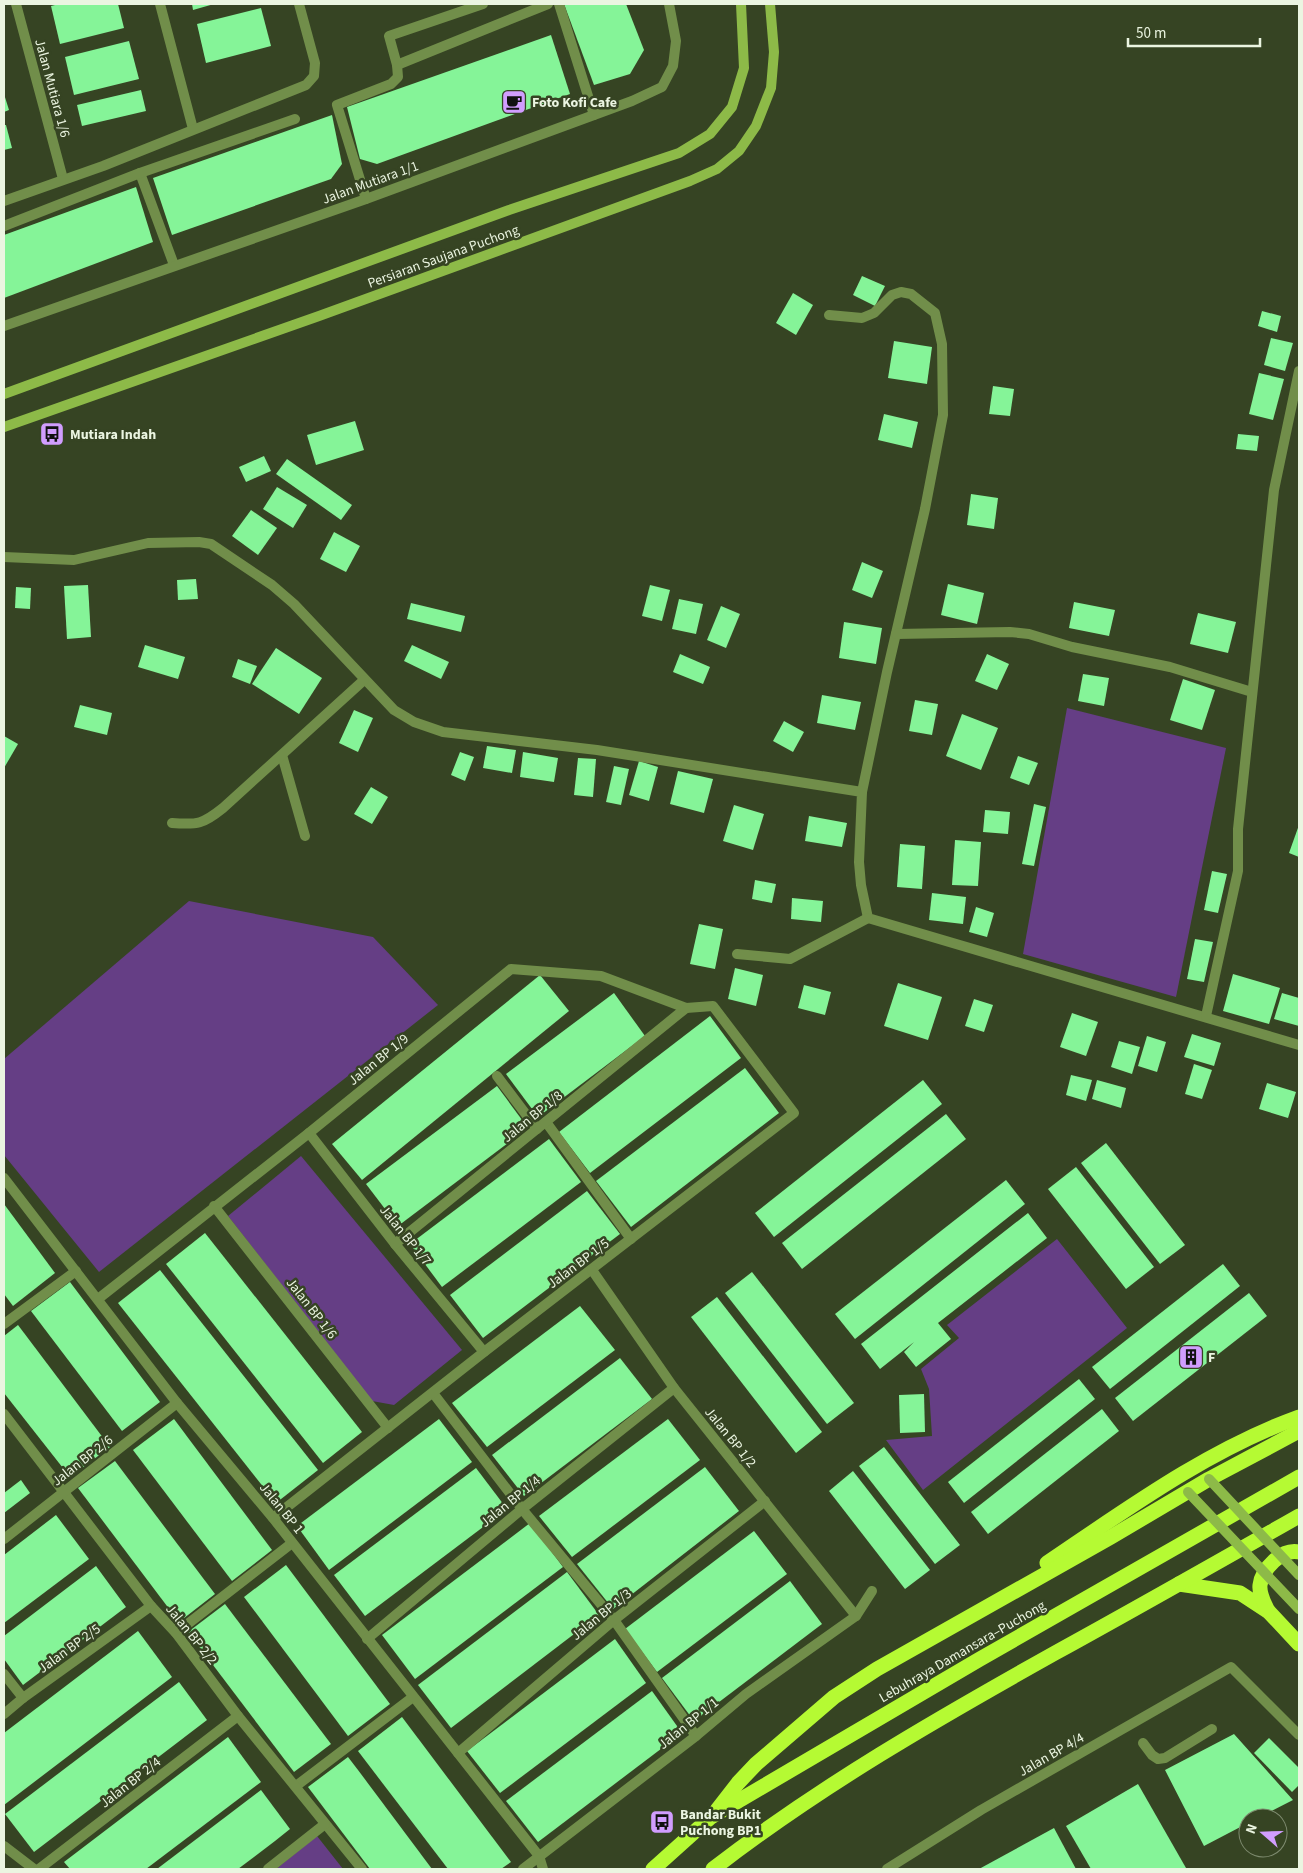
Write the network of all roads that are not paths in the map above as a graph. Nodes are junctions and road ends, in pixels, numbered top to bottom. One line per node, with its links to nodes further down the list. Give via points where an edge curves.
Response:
1 (16, 4): 15 (street, Jalan Mutiara 1/6)
2 (160, 4): 13 (street)
3 (299, 4): 13 (street, via 315,63 314,76 306,86)
4 (483, 4): 10 (street, via 389,36)
5 (548, 4): 10 (street)
6 (559, 4): 11 (street)
7 (669, 4): 11 (street, Jalan Mutiara 1/1, via 676,42 674,66 662,87)
8 (741, 4): 23 (street, Persiaran Saujana Puchong, via 744,68 732,107 710,134 679,152 509,210)
9 (770, 4): 24 (street, Persiaran Saujana Puchong, via 774,52 771,88 756,126 740,151 716,169 690,182)
10 (397, 65): 16 (street, via 398,77 391,84 337,105)
11 (594, 115): 16 (street, Jalan Mutiara 1/1)
12 (295, 119): 14 (street)
13 (193, 129): 15 (street)
14 (140, 173): 18 (street); 19 (street)
15 (63, 179): 17 (street)
16 (366, 199): 19 (street, Jalan Mutiara 1/1)
17 (4, 201)
18 (4, 226)
19 (174, 265): 21 (street, Jalan Mutiara 1/1)
20 (829, 314): 26 (street, via 862,318 874,313 892,295 901,292 911,294 935,313 942,344 942,415 925,509)
21 (4, 326)
22 (1299, 371): 28 (street, via 1274,490)
23 (4, 394)
24 (4, 427)
25 (4, 557): 27 (street, via 74,560 148,543 211,544 272,585 294,604)
26 (896, 634): 28 (street, via 1029,634 1072,647 1170,667); 30 (street)
27 (364, 680): 29 (street); 30 (street, via 394,710 414,722 443,732 597,750)
28 (1252, 692): 37 (street, via 1238,829 1238,871)
29 (282, 755): 31 (street, via 206,821); 32 (street)
30 (862, 792): 33 (street, via 860,885)
31 (172, 823)
32 (305, 836)
33 (868, 918): 34 (street, via 790,959); 37 (street)
34 (737, 954)
35 (713, 1006): 36 (street, Jalan BP 1/9); 45 (street, Jalan BP 1/5, via 794,1113)
36 (686, 1008): 40 (street, Jalan BP 1/8); 42 (street, Jalan BP 1/9, via 601,976 511,969)
37 (1206, 1016): 38 (street)
38 (1299, 1045)
39 (497, 1076): 41 (street)
40 (546, 1122): 41 (street, Jalan BP 1/8); 45 (street)
41 (537, 1129): 46 (street, Jalan BP 1/8)
42 (308, 1133): 44 (street, Jalan BP 1/9); 46 (street, Jalan BP 1/7)
43 (4, 1178): 48 (street, Jalan BP 1)
44 (214, 1206): 49 (street, Jalan BP 1/9); 57 (street, Jalan BP 1/6)
45 (631, 1239): 47 (street, Jalan BP 1/5)
46 (394, 1244): 51 (street, Jalan BP 1/7)
47 (592, 1270): 51 (street, Jalan BP 1/5); 52 (street, Jalan BP 1/2)
48 (76, 1271): 49 (street, Jalan BP 1); 50 (street)
49 (98, 1299): 54 (street, Jalan BP 1)
50 (4, 1324)
51 (484, 1352): 53 (street, Jalan BP 1/5)
52 (674, 1388): 63 (street, Jalan BP 1/2); 64 (street, Jalan BP 1/4)
53 (433, 1393): 57 (street, Jalan BP 1/5); 64 (street)
54 (177, 1403): 61 (street, Jalan BP 2/6); 66 (street, Jalan BP 1)
55 (4, 1414): 61 (street, Jalan BP 2/2)
56 (1299, 1417): 78 (highway, via 1187,1471)
57 (388, 1428): 66 (street, Jalan BP 1/5)
58 (1299, 1431): 60 (highway)
59 (1299, 1477): 93 (highway, Lebuhraya Damansara–Puchong)
60 (1208, 1479): 62 (highway); 70 (street, bridge)
61 (64, 1492): 67 (street, Jalan BP 2/6); 73 (street, Jalan BP 2/2)
62 (1188, 1492): 74 (street, bridge); 78 (highway)
63 (765, 1501): 76 (street, Jalan BP 1/2); 77 (street, Jalan BP 1/3)
64 (522, 1509): 77 (street); 80 (street, Jalan BP 1/4)
65 (1299, 1516): 71 (highway)
66 (273, 1518): 68 (street, Jalan BP 1)
67 (4, 1539)
68 (292, 1543): 79 (street); 80 (street, Jalan BP 1)
69 (1299, 1552): 75 (highway, via 1281,1556 1262,1574 1262,1598)
70 (1299, 1575)
71 (1179, 1584): 75 (highway, via 1240,1592); 104 (highway, via 947,1714 860,1767 756,1836)
72 (872, 1591): 76 (street)
73 (151, 1606): 79 (street, Jalan BP 2/2); 84 (street, Jalan BP 2/5)
74 (1299, 1610)
75 (1269, 1612): 81 (highway)
76 (856, 1616): 89 (street, Jalan BP 1/1, via 746,1694)
77 (614, 1620): 89 (street); 91 (street, Jalan BP 1/3)
78 (955, 1626): 93 (highway, via 834,1697 756,1764)
79 (176, 1633): 86 (street, Jalan BP 2/2)
80 (367, 1639): 83 (street, Jalan BP 1)
81 (1299, 1644)
82 (4, 1674): 84 (street)
83 (413, 1697): 91 (street, Jalan BP 1); 92 (street)
84 (23, 1698): 85 (street, Jalan BP 2/5)
85 (4, 1714)
86 (238, 1716): 92 (street, Jalan BP 2/2); 98 (street, Jalan BP 2/4)
87 (1212, 1729): 90 (street, via 1164,1758 1152,1755)
88 (1299, 1735): 105 (street, Jalan BP 4/4, via 1231,1667 981,1810)
89 (696, 1736): 96 (street, Jalan BP 1/1)
90 (1142, 1743)
91 (458, 1753): 96 (street, Jalan BP 1)
92 (296, 1786): 94 (street, Jalan BP 2/2)
93 (711, 1817): 103 (highway, Lebuhraya Damansara–Puchong)
94 (325, 1824): 99 (street); 100 (street, Jalan BP 2/2)
95 (4, 1846): 97 (street)
96 (539, 1856): 101 (street, Jalan BP 1/1); 102 (street)
97 (34, 1869)
98 (40, 1869)
99 (268, 1869)
100 (362, 1869)
101 (523, 1869)
102 (543, 1869)
103 (653, 1869)
104 (713, 1869)
105 (888, 1869)

